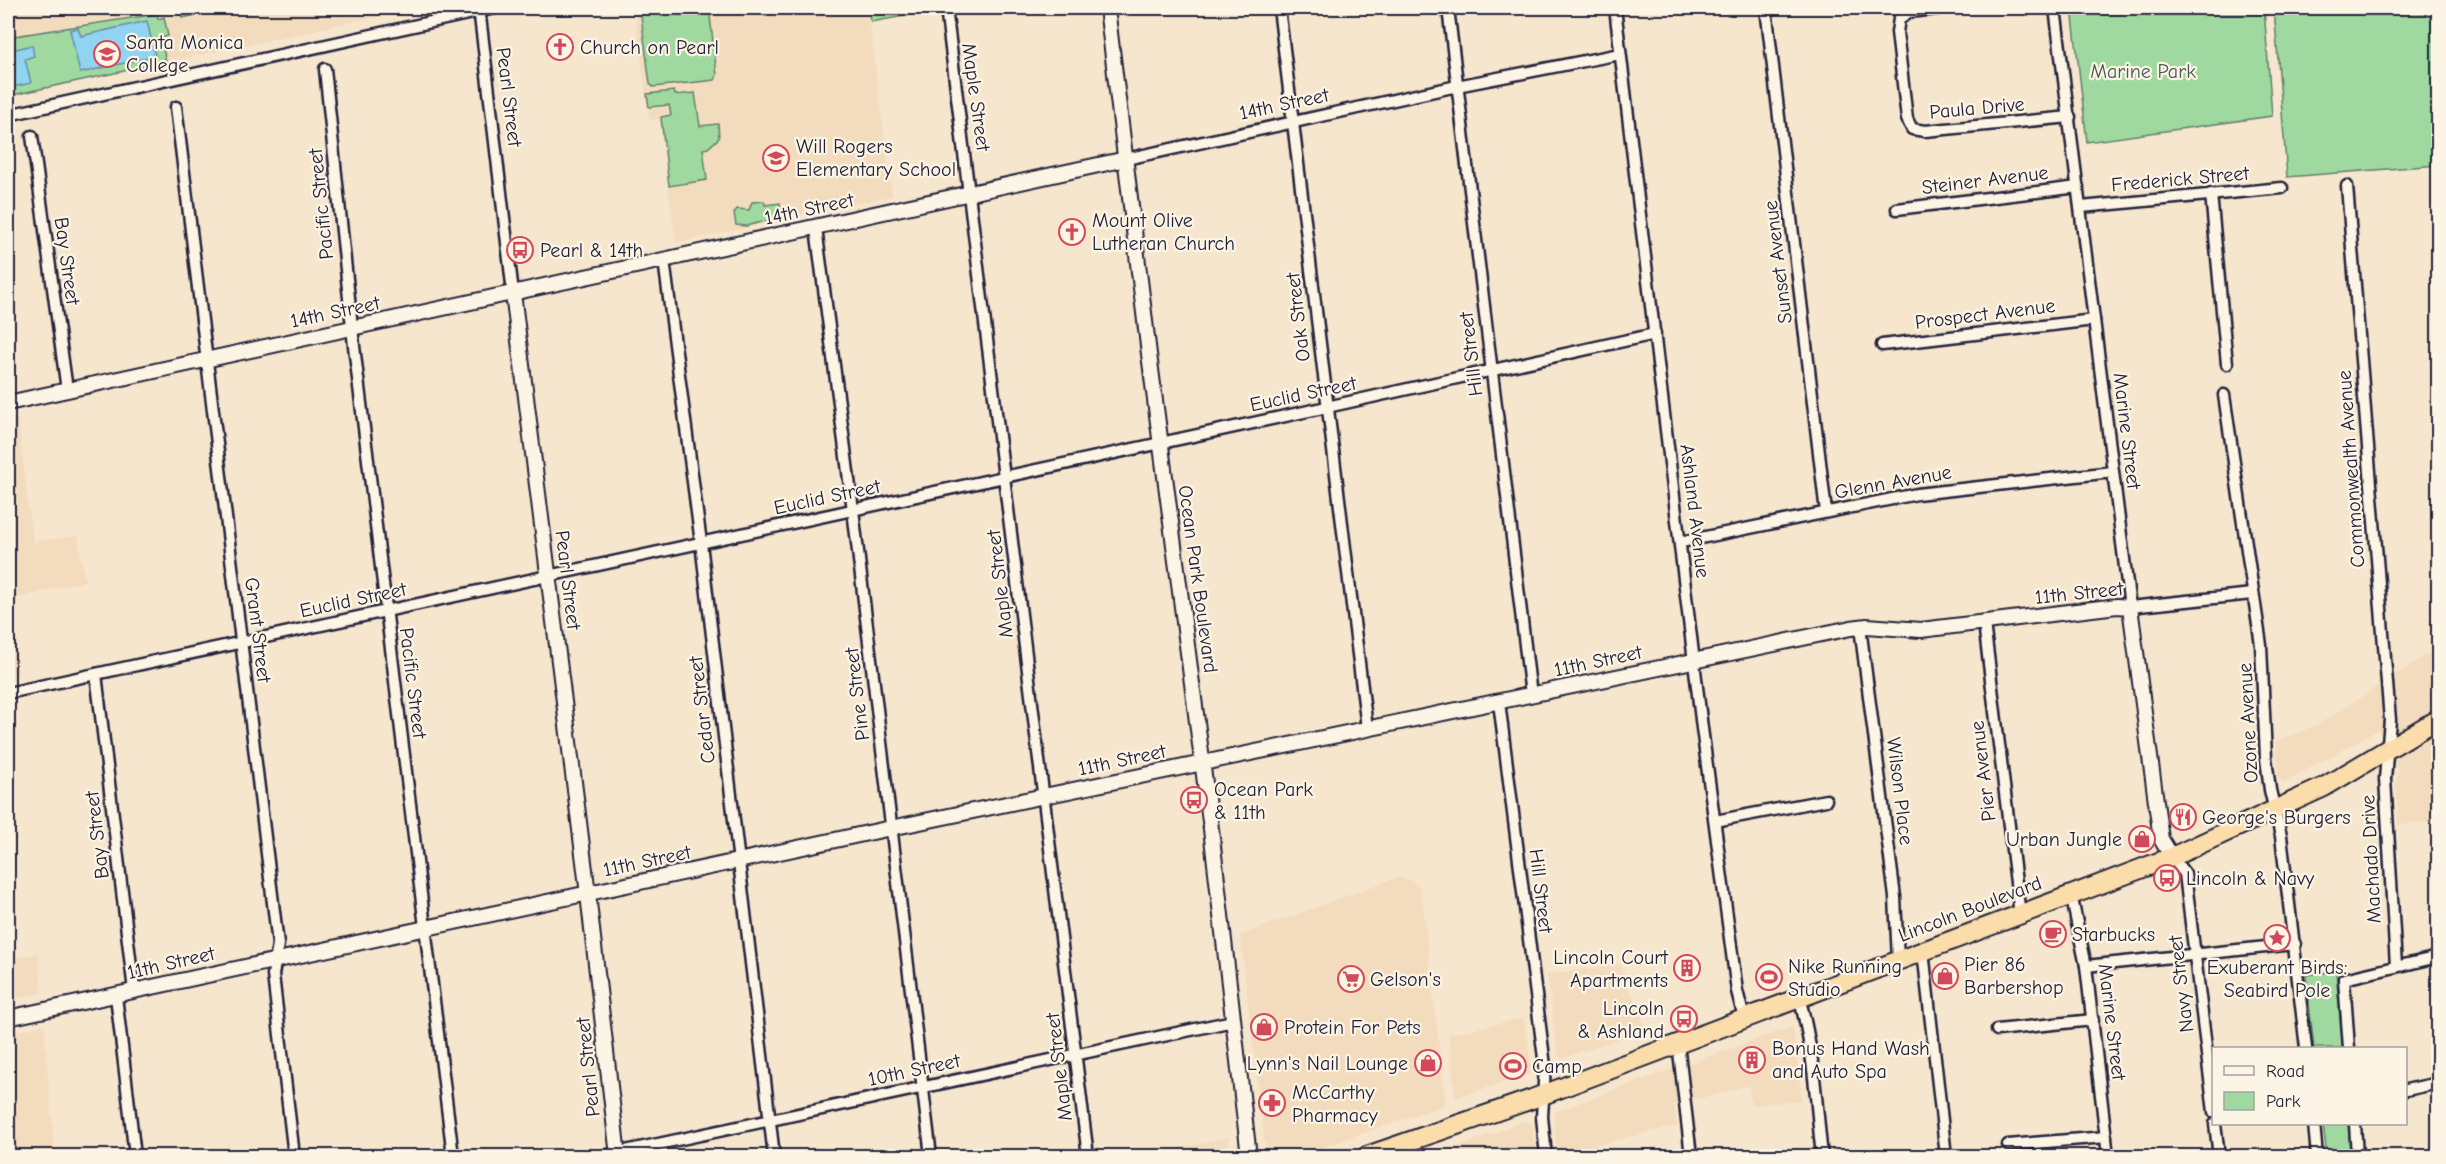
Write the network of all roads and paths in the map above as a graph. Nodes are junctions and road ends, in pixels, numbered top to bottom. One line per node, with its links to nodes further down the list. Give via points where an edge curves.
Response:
1 (495, 8): 10 (street)
2 (946, 8): 23 (street, Maple Street)
3 (1107, 8): 19 (street, Ocean Park Boulevard)
4 (1279, 8): 17 (street, Oak Street)
5 (1448, 8): 13 (street, Hill Street)
6 (1615, 8): 11 (street, Ashland Avenue)
7 (1766, 8): 45 (street, Sunset Avenue)
8 (1946, 8): 16 (street, Paula Drive, via 1909,12 1899,19 1897,32 1907,119 1912,129)
9 (2055, 8): 16 (street, Marine Street)
10 (479, 9): 15 (street); 29 (street, Pearl Street)
11 (1620, 54): 13 (street, 14th Street); 32 (street, Ashland Avenue)
12 (325, 69): 31 (street, Pacific Street)
13 (1457, 86): 17 (street, 14th Street); 36 (street, Hill Street)
14 (176, 107): 34 (street, Grant Street)
15 (8, 115)
16 (2070, 117): 21 (street, Marine Street)
17 (1292, 123): 19 (street, 14th Street); 40 (street, Oak Street)
18 (32, 136): 37 (street, Bay Street)
19 (1126, 159): 23 (street, 14th Street); 41 (street, Ocean Park Boulevard)
20 (2347, 186): 62 (street, Commonwealth Avenue, via 2390,720)
21 (2078, 187): 25 (street, Marine Street); 26 (street, Steiner Avenue)
22 (2282, 188): 24 (street, Frederick Street)
23 (970, 193): 27 (street, 14th Street); 43 (street, Maple Street)
24 (2211, 194): 25 (street, Frederick Street); 35 (street)
25 (2081, 207): 30 (street, Marine Street)
26 (1897, 209)
27 (816, 228): 28 (street, 14th Street); 44 (street, Pine Street)
28 (664, 260): 29 (street, 14th Street); 47 (street, Cedar Street)
29 (513, 293): 31 (street, 14th Street); 48 (street, Pearl Street)
30 (2094, 320): 33 (street, Prospect Avenue); 42 (street, Marine Street)
31 (352, 329): 34 (street, 14th Street); 51 (street, Pacific Street)
32 (1655, 334): 36 (street, Euclid Street); 46 (street, Ashland Avenue)
33 (1882, 345)
34 (206, 361): 37 (street, 14th Street); 54 (street, Grant Street)
35 (2227, 364)
36 (1491, 370): 40 (street, Euclid Street); 58 (street, Hill Street)
37 (67, 390): 39 (street, 14th Street)
38 (2224, 395): 49 (street, Ozone Avenue)
39 (8, 404)
40 (1327, 407): 41 (street, Euclid Street); 61 (street, Oak Street)
41 (1160, 442): 43 (street, Euclid Street); 63 (street, Ocean Park Boulevard)
42 (2112, 472): 45 (street, Glenn Avenue, via 1917,494); 50 (street, Marine Street)
43 (1005, 476): 44 (street, Euclid Street); 64 (street, Maple Street)
44 (853, 510): 47 (street, Euclid Street); 68 (street, Pine Street)
45 (1826, 512): 46 (street, Glenn Avenue)
46 (1681, 542): 55 (street, Ashland Avenue)
47 (701, 543): 48 (street, Euclid Street); 70 (street, Cedar Street)
48 (548, 576): 51 (street, Euclid Street); 71 (street, Pearl Street)
49 (2252, 594): 50 (street, 11th Street); 66 (street, Ozone Avenue, via 2263,663 2266,758)
50 (2130, 607): 52 (street, 11th Street); 69 (street, Marine Street, via 2161,839)
51 (386, 611): 54 (street, Euclid Street); 74 (street, Pacific Street)
52 (1984, 623): 53 (street, 11th Street, via 1912,630); 73 (street, Pier Avenue)
53 (1860, 627): 55 (street, 11th Street); 80 (street, Wilson Place, via 1895,897)
54 (242, 643): 56 (street, Euclid Street); 79 (street, Grant Street, via 278,944)
55 (1695, 660): 58 (street, 11th Street); 67 (street, Ashland Avenue)
56 (96, 674): 57 (street, Euclid Street); 83 (street, Bay Street)
57 (8, 693)
58 (1531, 695): 59 (street, 11th Street)
59 (1499, 702): 61 (street, 11th Street); 98 (street, Hill Street, via 1545,1066)
60 (2439, 719): 62 (highway, Lincoln Boulevard)
61 (1367, 728): 63 (street, 11th Street)
62 (2388, 750): 66 (highway, Lincoln Boulevard); 82 (street, Machado Drive, via 2385,779)
63 (1203, 763): 64 (street, 11th Street); 89 (street, Ocean Park Boulevard)
64 (1043, 797): 68 (street, 11th Street); 94 (street, Maple Street)
65 (1826, 800): 67 (street)
66 (2276, 810): 69 (highway, Lincoln Boulevard); 75 (street, Ozone Avenue)
67 (1715, 821): 87 (street, Ashland Avenue)
68 (891, 828): 70 (street, 11th Street); 96 (street, Pine Street)
69 (2172, 857): 72 (highway, Lincoln Boulevard); 77 (street, Navy Street, via 2185,874)
70 (738, 862): 71 (street, 11th Street); 100 (street, Cedar Street)
71 (588, 894): 74 (street, 11th Street); 106 (street, Pearl Street)
72 (2071, 894): 73 (highway, Lincoln Boulevard); 81 (street, Marine Street)
73 (2020, 915): 76 (highway, Lincoln Boulevard)
74 (424, 928): 79 (street, 11th Street); 109 (street, Pacific Street)
75 (2295, 944): 77 (street); 92 (street, Ozone Avenue)
76 (1923, 951): 80 (highway, Lincoln Boulevard); 119 (street)
77 (2196, 954): 81 (street); 99 (street, Navy Street)
78 (2439, 957): 82 (street)
79 (275, 960): 83 (street, 11th Street); 108 (street, Grant Street, via 273,975)
80 (1898, 961): 85 (highway, Lincoln Boulevard)
81 (2086, 966): 88 (street, Marine Street)
82 (2396, 966): 93 (street, via 2344,979)
83 (134, 991): 84 (street, 11th Street)
84 (116, 996): 86 (street, 11th Street); 107 (street)
85 (1799, 998): 87 (highway, Lincoln Boulevard); 118 (street, via 1813,1072)
86 (8, 1018)
87 (1744, 1018): 91 (highway, Lincoln Boulevard)
88 (2092, 1020): 90 (street); 104 (street, Marine Street)
89 (1233, 1021): 94 (street, 10th Street); 114 (street, Ocean Park Boulevard)
90 (1997, 1030)
91 (1678, 1043): 98 (highway, Lincoln Boulevard); 117 (street)
92 (2306, 1047)
93 (2349, 1047)
94 (1075, 1054): 96 (street, 10th Street); 113 (street, Maple Street)
95 (2439, 1083): 97 (street)
96 (922, 1087): 100 (street, 10th Street); 112 (street, Pine Street)
97 (2407, 1090)
98 (1544, 1093): 115 (highway, Lincoln Boulevard); 116 (street, Hill Street)
99 (2212, 1094)
100 (769, 1120): 106 (street, 10th Street); 111 (street, Cedar Street)
101 (2215, 1125): 121 (street)
102 (2314, 1125): 122 (street)
103 (2355, 1125): 123 (street)
104 (2106, 1137): 105 (street); 120 (street, Marine Street)
105 (2008, 1145)
106 (617, 1155): 110 (street, 10th Street)
107 (135, 1156)
108 (294, 1156)
109 (453, 1156)
110 (602, 1156)
111 (774, 1156)
112 (931, 1156)
113 (1088, 1156)
114 (1249, 1156)
115 (1367, 1156)
116 (1546, 1156)
117 (1691, 1156)
118 (1822, 1156)
119 (1946, 1156)
120 (2108, 1156)
121 (2218, 1156)
122 (2317, 1156)
123 (2357, 1156)

